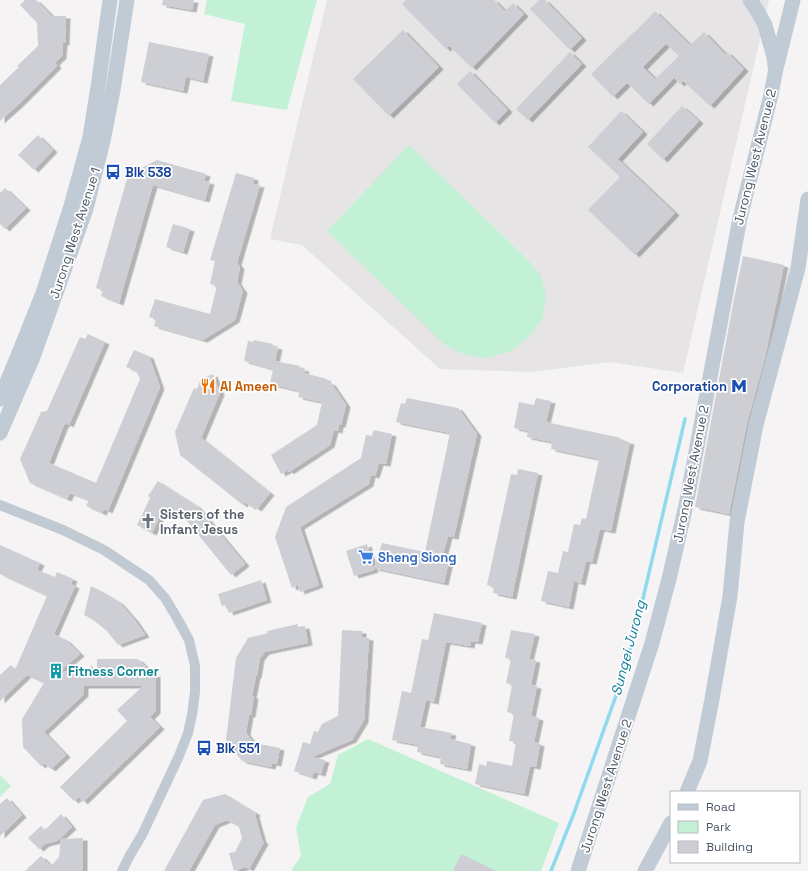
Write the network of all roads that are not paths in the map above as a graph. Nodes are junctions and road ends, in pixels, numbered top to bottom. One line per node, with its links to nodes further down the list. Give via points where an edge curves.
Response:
1 (110, 0): 7 (main road, Jurong West Avenue 1, via 92,130 82,168 43,293)
2 (127, 0): 8 (main road, Jurong West Avenue 1, via 104,141 86,209 33,358)
3 (750, 0): 5 (main road, via 765,25)
4 (793, 0): 5 (main road, Jurong West Avenue 2)
5 (776, 69): 13 (main road, Jurong West Avenue 2, via 740,218 686,505 669,579 652,643)
6 (808, 199): 10 (main road, via 798,268 756,425 737,522 730,596 700,761)
7 (0, 398)
8 (0, 434)
9 (0, 505): 12 (street, via 70,533 104,550 149,580 165,598 189,640 195,666 196,692 188,733 152,813)
10 (687, 791)
11 (670, 825): 14 (main road)
12 (122, 871)
13 (578, 871)
14 (645, 871)

